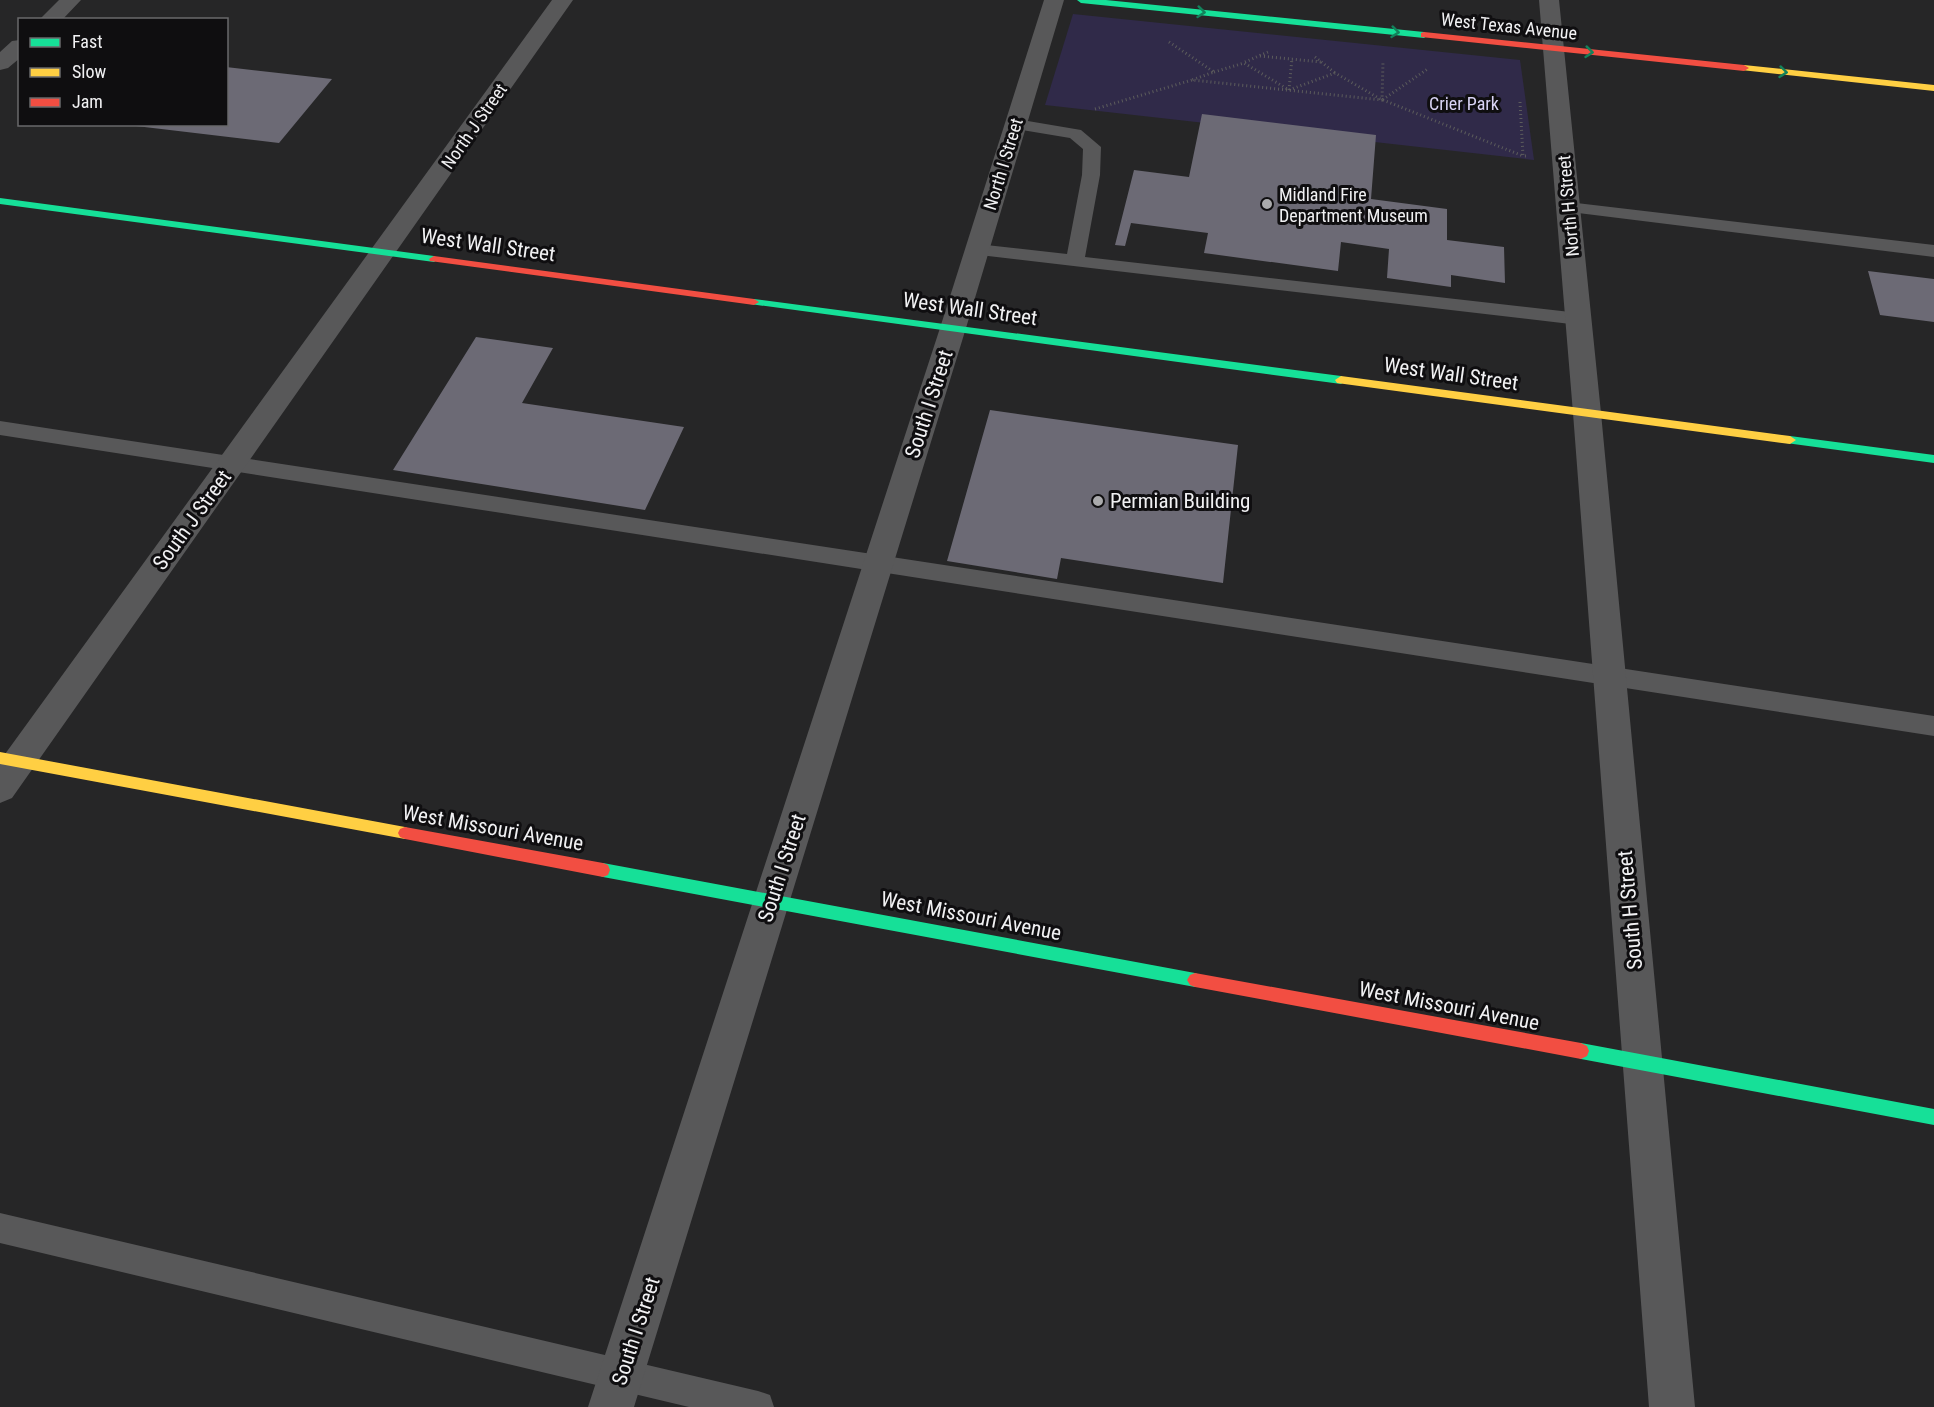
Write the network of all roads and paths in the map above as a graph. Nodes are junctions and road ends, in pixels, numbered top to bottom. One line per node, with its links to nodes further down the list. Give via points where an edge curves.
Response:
1 (71, 0): 6 (street)
2 (563, 0): 31 (street, North J Street)
3 (1054, 0): 23 (street, North I Street)
4 (1081, 0): 9 (street, West Texas Avenue, one-way to 9)
5 (1549, 0): 9 (street, North H Street)
6 (51, 18)
7 (1161, 37): 17 (path)
8 (18, 48): 16 (street)
9 (1553, 48): 19 (street, West Texas Avenue, one-way to 19); 26 (street, North H Street)
10 (1293, 49): 12 (path)
11 (1260, 56): 12 (path)
12 (1292, 58): 14 (path); 20 (path)
13 (1383, 60): 22 (path)
14 (1322, 62)
15 (1438, 62): 22 (path)
16 (0, 63)
17 (1214, 72): 18 (path); 20 (path, via 1244,63)
18 (1192, 80): 20 (path); 23 (path, via 1096,109)
19 (1934, 88)
20 (1289, 90): 22 (path); 22 (path, via 1335,73)
21 (1519, 93): 25 (path)
22 (1382, 100): 25 (path)
23 (1023, 101): 24 (street, North I Street)
24 (1016, 124): 29 (street, North I Street); 32 (lane, via 1075,134 1092,147 1091,175)
25 (1523, 156): 26 (path)
26 (1564, 160): 28 (street, North H Street)
27 (0, 201): 31 (street, West Wall Street)
28 (1568, 207): 30 (lane); 33 (street, North H Street)
29 (977, 250): 32 (lane); 34 (street, North I Street)
30 (1934, 251)
31 (385, 252): 34 (street, West Wall Street); 38 (street, South J Street)
32 (1075, 261): 33 (lane)
33 (1579, 319): 35 (street, North H Street)
34 (953, 328): 35 (street, West Wall Street); 39 (street, South I Street)
35 (1587, 413): 37 (street, West Wall Street); 40 (street, South H Street)
36 (0, 428): 38 (lane)
37 (1934, 459)
38 (233, 463): 39 (lane); 42 (street, South J Street)
39 (878, 565): 40 (lane); 44 (street, South I Street)
40 (1610, 675): 41 (lane); 45 (street, South H Street)
41 (1934, 726)
42 (10, 760): 43 (street, South J Street); 44 (street, West Missouri Avenue)
43 (0, 788)
44 (772, 900): 45 (street, West Missouri Avenue); 48 (street, South I Street)
45 (1643, 1063): 46 (street, West Missouri Avenue); 50 (street, South H Street)
46 (1934, 1117)
47 (0, 1228): 48 (lane)
48 (617, 1391): 49 (lane)
49 (758, 1407)
50 (1672, 1407)

